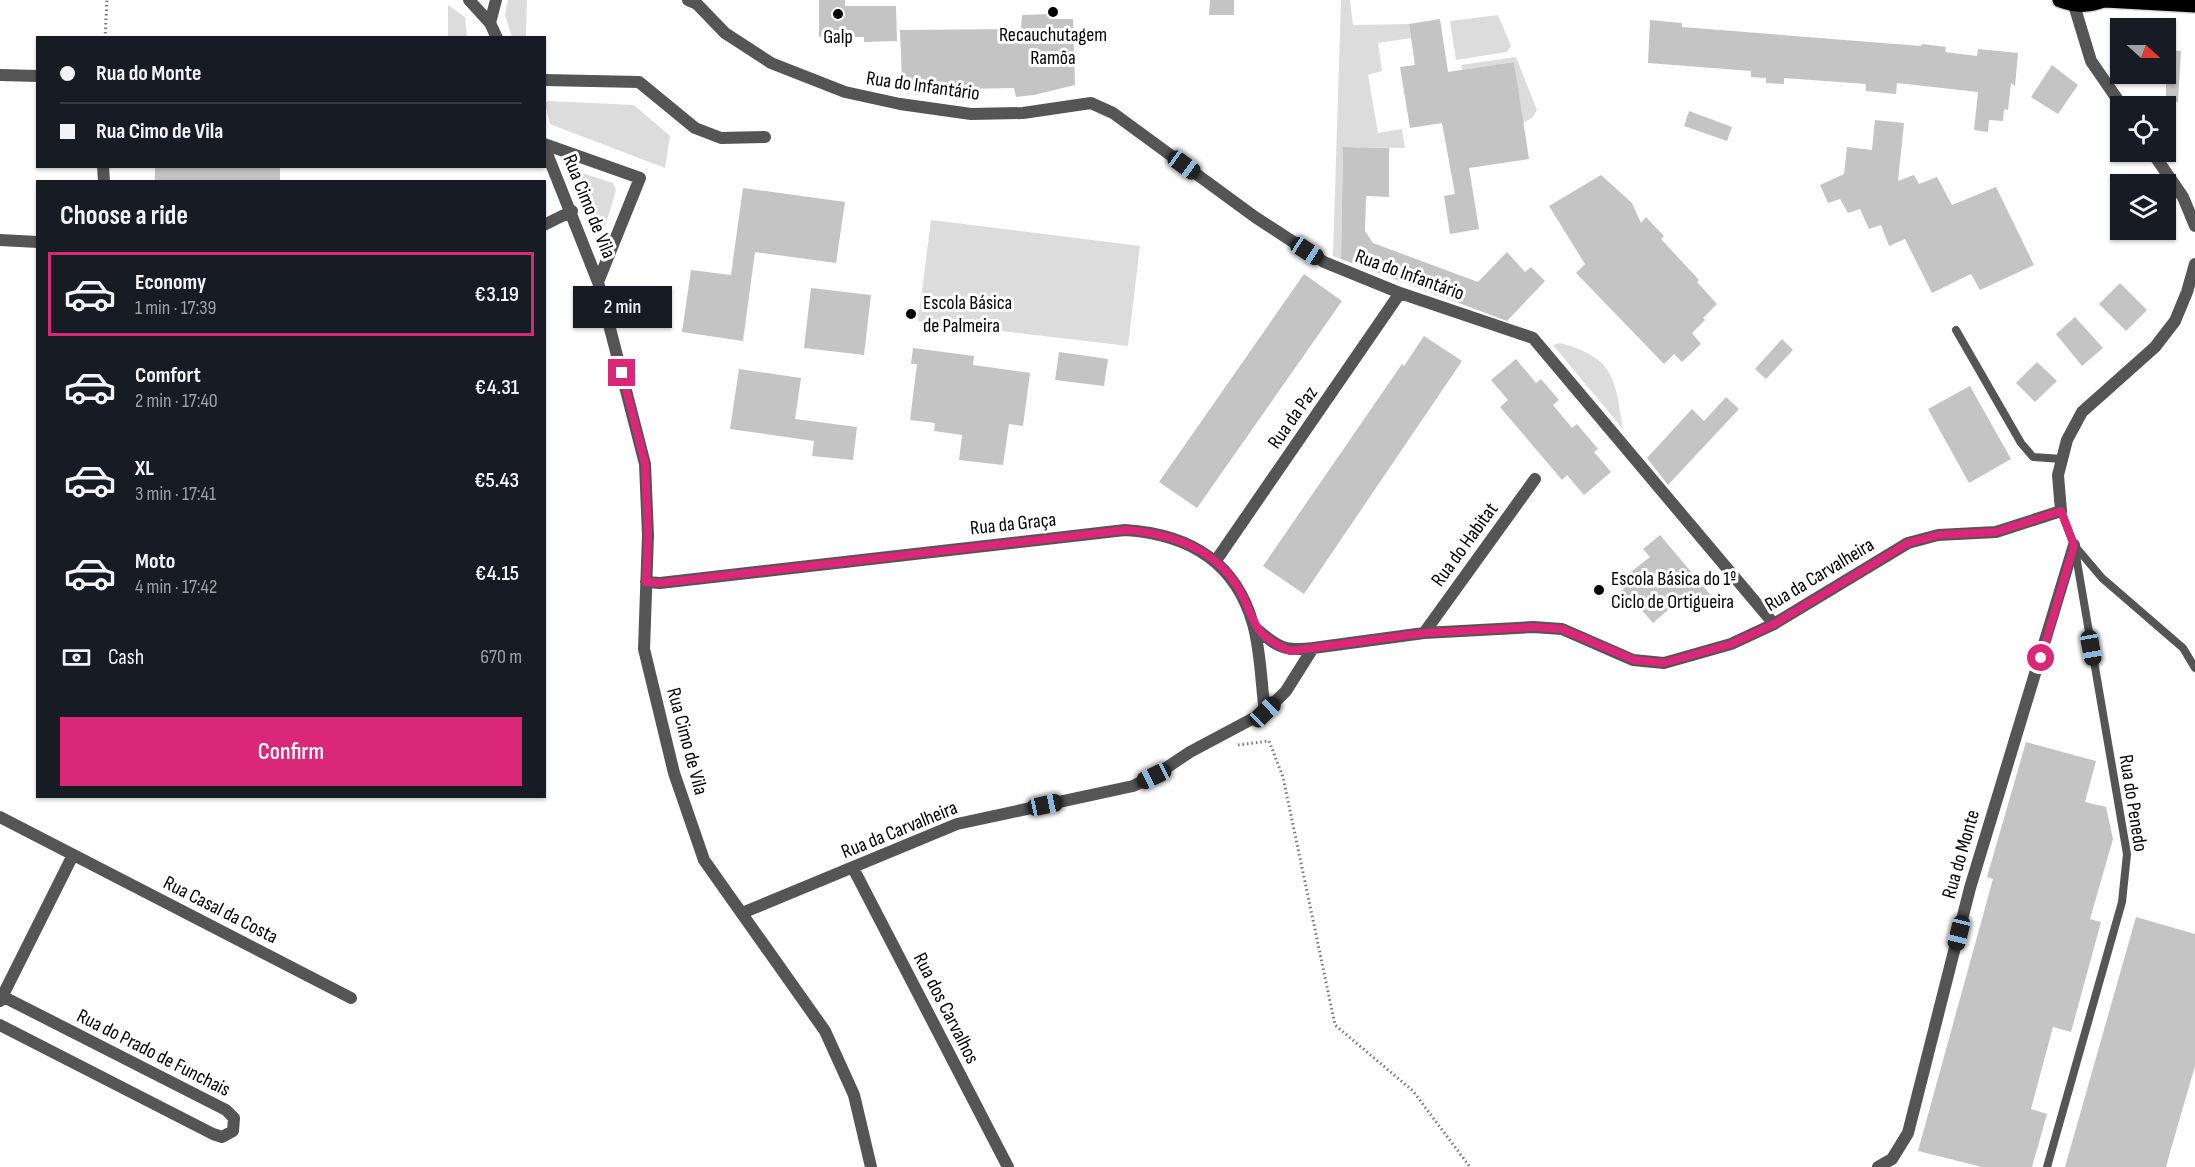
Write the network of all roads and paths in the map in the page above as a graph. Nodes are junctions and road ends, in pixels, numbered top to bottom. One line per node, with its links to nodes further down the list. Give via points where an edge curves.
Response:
1 (107, 0): 9 (path)
2 (469, 0): 8 (street)
3 (496, 0): 8 (street)
4 (688, 0): 26 (street, Rua do Infantário, via 697,4 724,33 771,63 845,92 971,114 1023,113 1091,103 1113,113 1255,217 1324,262)
5 (2104, 0): 6 (main road, via 2089,5); 7 (main road)
6 (2067, 2): 14 (street, via 2091,61)
7 (2195, 5)
8 (490, 23): 10 (street)
9 (105, 36)
10 (496, 36)
11 (0, 75): 12 (street)
12 (36, 76)
13 (546, 80): 15 (street, via 639,82 694,128 721,138)
14 (2115, 96)
15 (765, 137)
16 (546, 146): 25 (street, Rua Cimo de Vila, via 640,178)
17 (546, 150): 19 (street, Rua Cimo de Vila)
18 (2159, 162): 21 (street, via 2183,197)
19 (572, 211): 20 (street); 25 (street, Rua Cimo de Vila)
20 (546, 224)
21 (2195, 226)
22 (0, 240): 23 (street)
23 (36, 242)
24 (2195, 264): 28 (street, via 2175,321 2155,346 2082,412)
25 (598, 282): 33 (street, Rua Cimo de Vila, via 645,464)
26 (1400, 293): 32 (street, Rua da Paz); 34 (street, Rua do Infantário, via 1533,338)
27 (1956, 330): 28 (lane, via 2021,443 2033,457)
28 (2062, 459): 30 (street, via 2058,475)
29 (1535, 479): 36 (street, Rua do Habitat)
30 (2061, 511): 31 (lane); 34 (street, Rua da Carvalheira, via 1996,532 1938,535 1908,543)
31 (2074, 545): 38 (lane, via 2102,578 2183,648); 51 (street, Rua do Monte, via 1970,888 1908,1133 1892,1159); 52 (lane, Rua do Penedo, via 2127,854 2122,902)
32 (1215, 562): 33 (street, Rua da Graça, via 1183,541 1125,530); 35 (street, Rua da Graça, via 1235,583)
33 (646, 582): 44 (street, Rua Cimo de Vila, via 644,649 674,773 704,860)
34 (1774, 624): 36 (street, Rua da Carvalheira, via 1731,644 1664,663 1634,660 1562,629)
35 (1254, 627): 37 (street, via 1274,644 1290,651); 39 (street, Rua da Graça)
36 (1424, 633): 37 (street, Rua da Carvalheira)
37 (1313, 648): 39 (street, Rua da Carvalheira, via 1286,691)
38 (2195, 668)
39 (1265, 712): 43 (street, Rua da Carvalheira, via 1133,786 957,824)
40 (1235, 745): 50 (path, via 1269,741 1283,777 1335,1025 1413,1091)
41 (0, 817): 42 (street, Rua Casal da Costa)
42 (73, 855): 45 (street); 46 (street, Rua Casal da Costa)
43 (853, 868): 44 (street, Rua da Carvalheira); 49 (street, Rua dos Carvalhos)
44 (742, 913): 48 (street, Rua Cimo de Vila, via 825,1031 854,1095)
45 (1, 998): 47 (street, Rua do Prado de Funchais, via 226,1110 234,1118 233,1131 222,1137 213,1134)
46 (351, 998)
47 (0, 1025)
48 (871, 1167)
49 (1008, 1167)
50 (1470, 1167)
51 (1878, 1167)
52 (2047, 1167)

